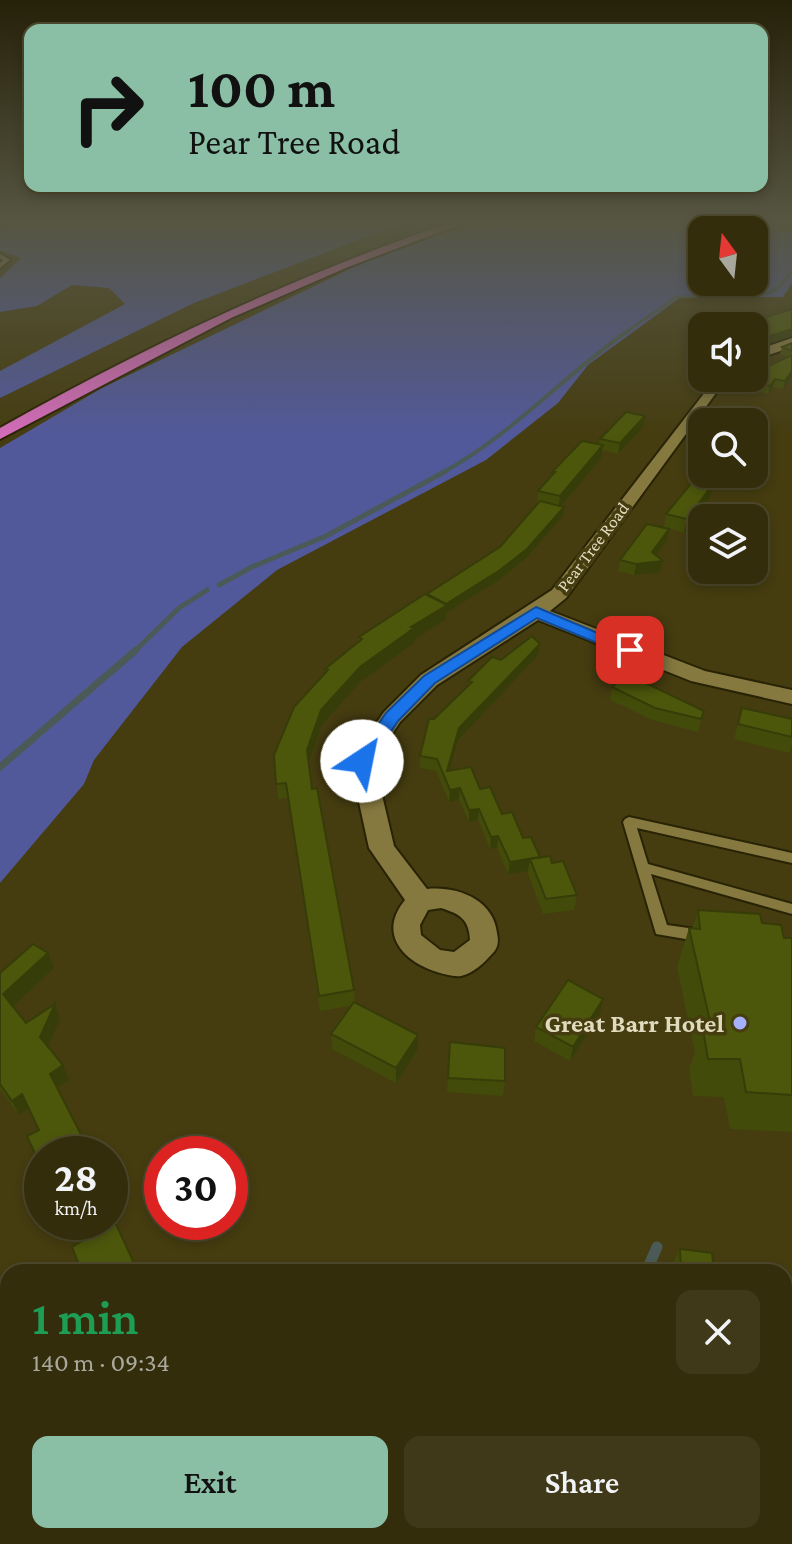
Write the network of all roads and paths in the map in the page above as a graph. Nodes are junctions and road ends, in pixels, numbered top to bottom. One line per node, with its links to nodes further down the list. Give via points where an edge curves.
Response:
1 (253, 293): 6 (highway)
2 (279, 293): 7 (highway)
3 (792, 342): 4 (street)
4 (768, 351)
5 (710, 392): 8 (street, Pear Tree Road, via 559,594)
6 (34, 399)
7 (0, 434)
8 (536, 612): 9 (street, Pear Tree Road, via 699,676); 12 (street, via 429,680 392,717 362,761 382,848)
9 (792, 697)
10 (792, 858): 11 (lane, via 629,822)
11 (642, 867): 13 (lane); 14 (lane, via 661,930)
12 (420, 900)
13 (792, 909)
14 (719, 938)

